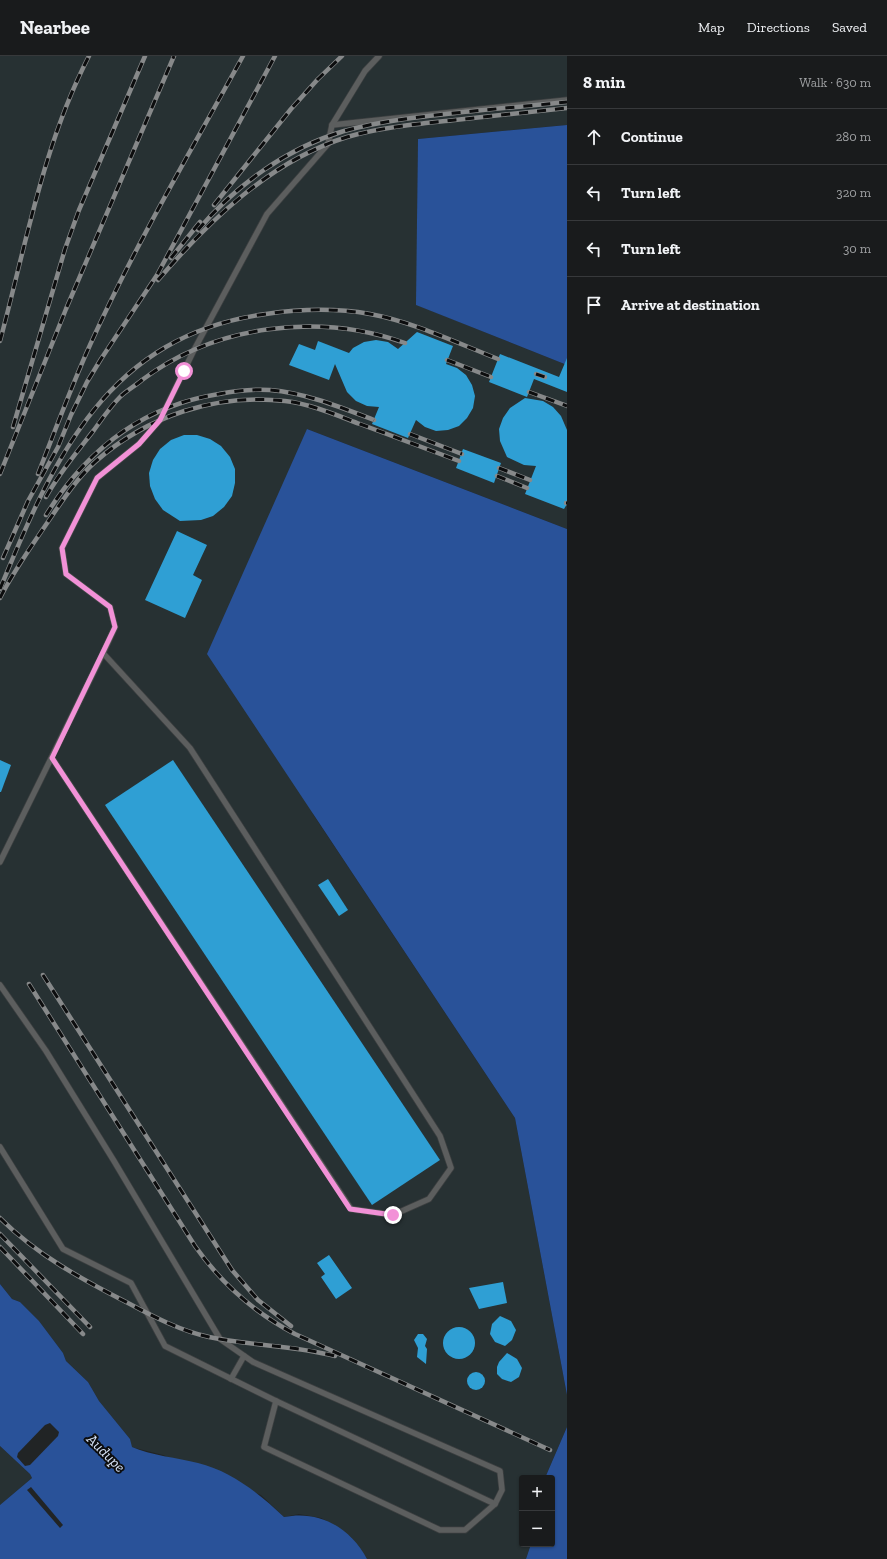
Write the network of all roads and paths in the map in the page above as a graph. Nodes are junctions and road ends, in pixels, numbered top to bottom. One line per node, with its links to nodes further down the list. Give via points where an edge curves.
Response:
1 (379, 56): 3 (lane, via 365,71)
2 (567, 100): 3 (lane)
3 (332, 125): 4 (lane, via 328,144 267,214 160,420 139,444 97,478 62,548 66,574 110,607 115,627)
4 (104, 653): 5 (lane); 5 (lane, via 190,748 440,1136 451,1168 429,1199 393,1215 350,1209)
5 (52, 758): 6 (lane)
6 (0, 862)
7 (0, 985): 9 (lane, via 46,1051 114,1160 220,1339)
8 (0, 1148): 10 (lane, via 63,1249 131,1283 165,1346)
9 (244, 1356): 10 (lane); 12 (lane, via 500,1471 502,1490)
10 (231, 1379): 11 (lane)
11 (276, 1401): 12 (lane); 12 (lane, via 264,1447 440,1530 465,1530)
12 (495, 1504)

